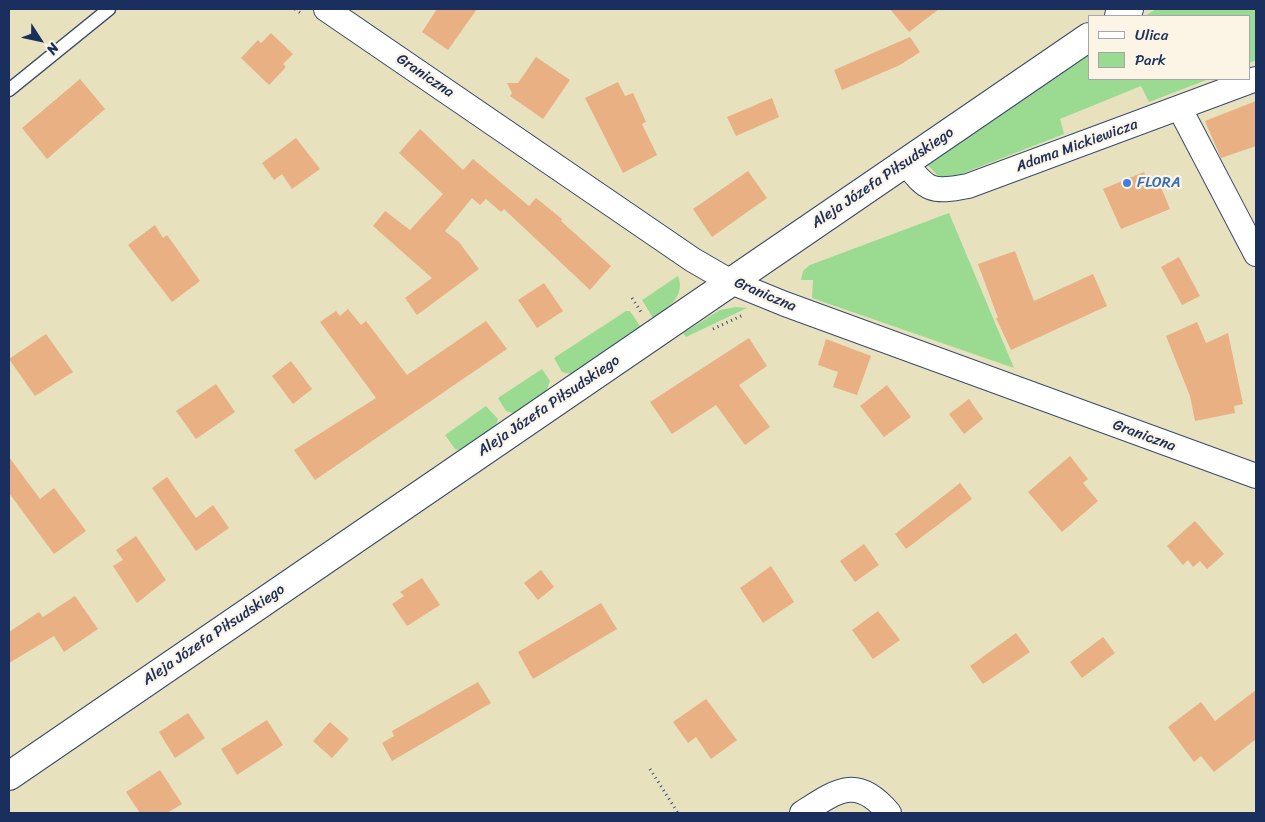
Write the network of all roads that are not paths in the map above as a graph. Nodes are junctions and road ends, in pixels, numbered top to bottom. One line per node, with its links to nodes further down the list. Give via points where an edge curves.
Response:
1 (109, 9): 5 (lane)
2 (326, 9): 9 (street, Graniczna, via 693,260)
3 (1088, 38): 7 (main road, Aleja Józefa Piłsudskiego)
4 (1256, 79): 6 (street, Adama Mickiewicza)
5 (9, 90)
6 (1180, 109): 7 (street, Adama Mickiewicza, via 968,186 944,191 927,187); 8 (street)
7 (905, 162): 9 (main road, Aleja Józefa Piłsudskiego)
8 (1256, 254)
9 (732, 282): 10 (street, Graniczna); 11 (main road, Aleja Józefa Piłsudskiego)
10 (1256, 476)
11 (9, 776)
12 (802, 813): 13 (street, via 833,793 856,789 875,796)
13 (889, 813)

